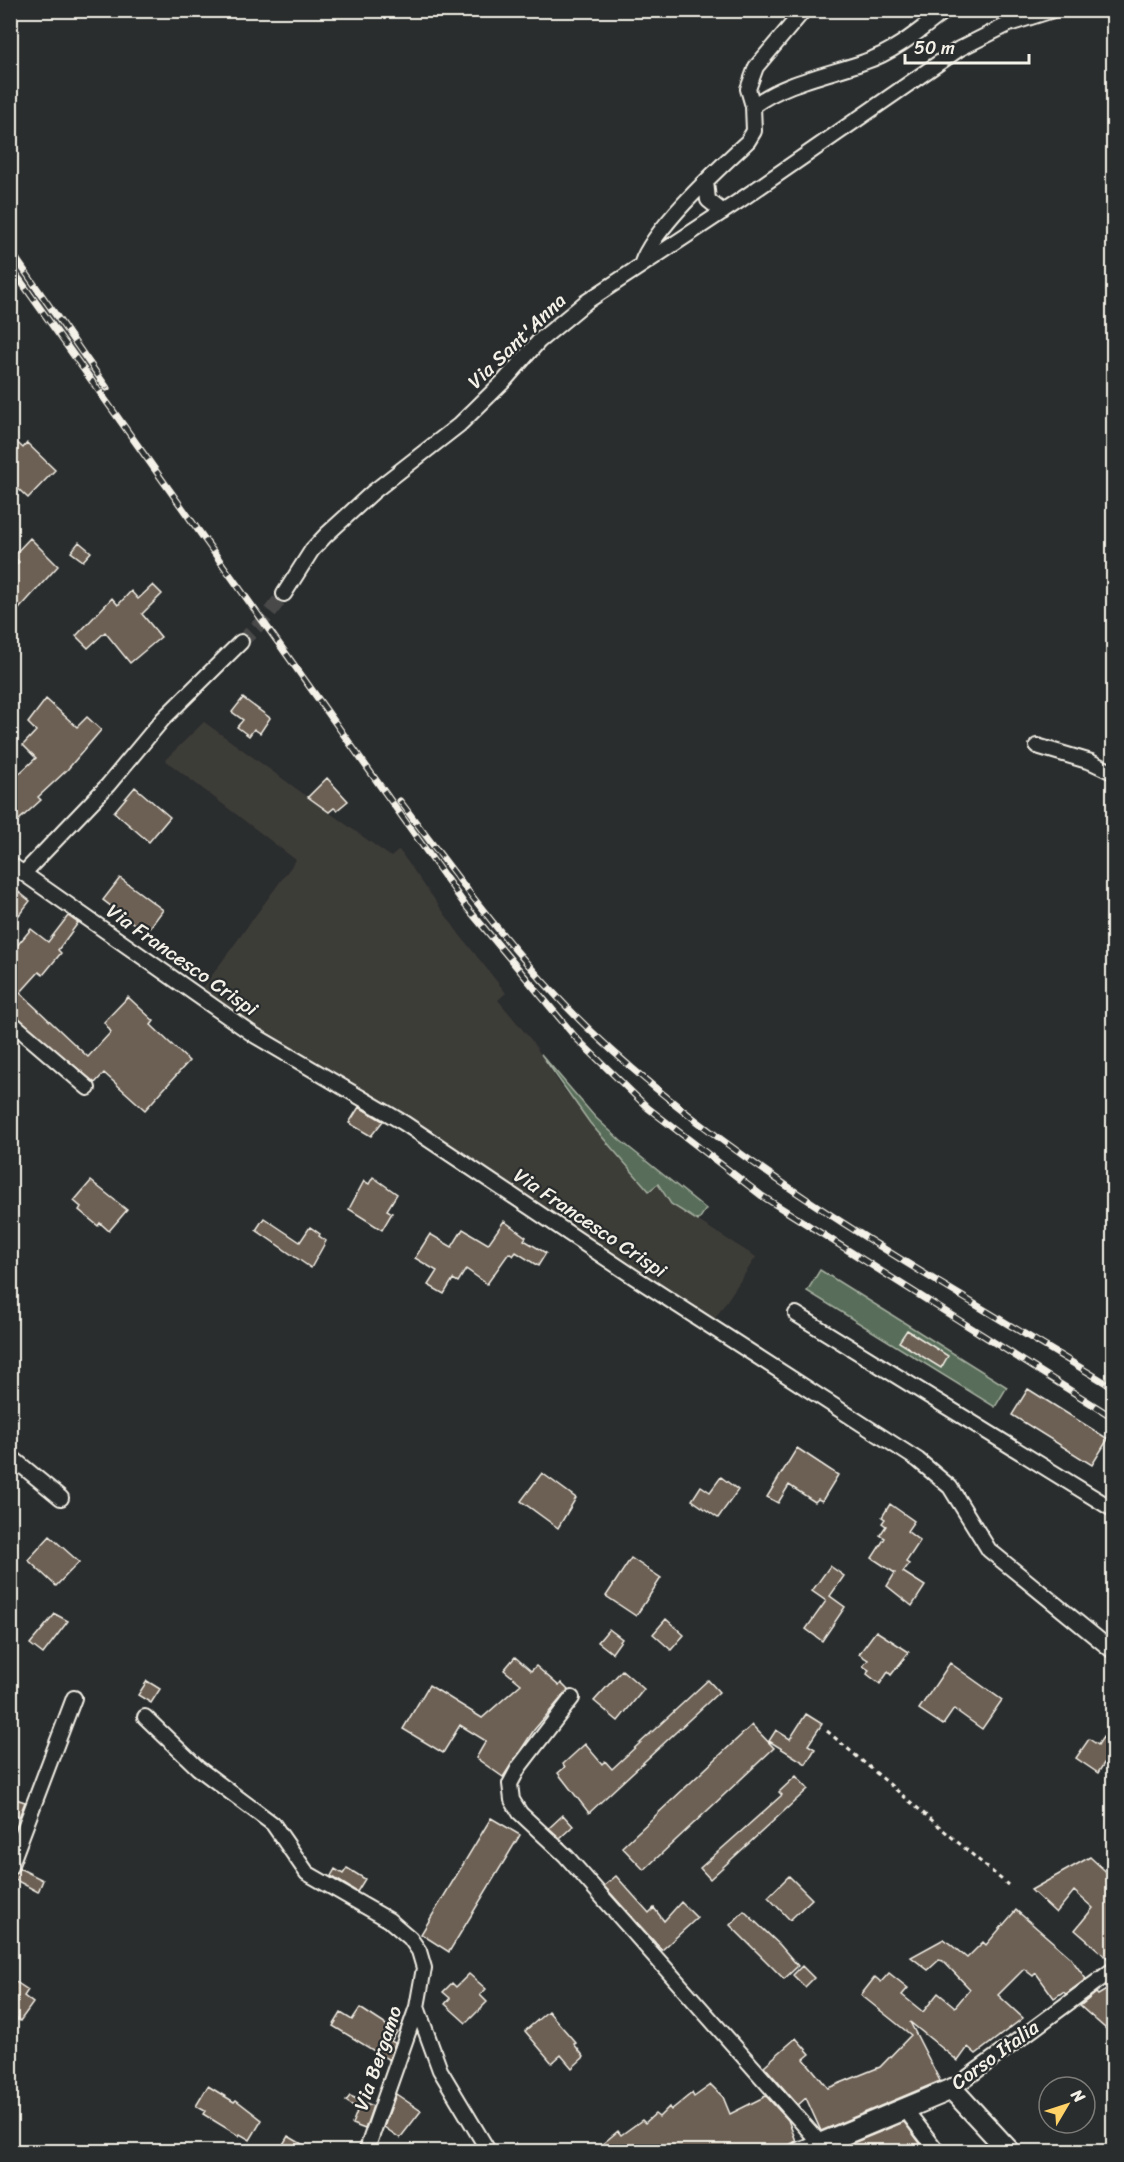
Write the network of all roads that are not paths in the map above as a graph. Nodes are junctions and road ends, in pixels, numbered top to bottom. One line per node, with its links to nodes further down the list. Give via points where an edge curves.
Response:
1 (804, 10): 4 (street, Via Sant'Anna, via 756,67 748,89)
2 (946, 10): 4 (street, via 896,47 866,62 819,75)
3 (1053, 10): 6 (street, via 1009,24 959,49)
4 (753, 106): 5 (street, Via Sant'Anna, via 754,131 748,141)
5 (706, 182): 6 (street, via 708,200); 7 (street, Via Sant'Anna, via 651,244)
6 (723, 212): 7 (street)
7 (641, 265): 8 (street, Via Sant'Anna, via 561,321 459,425 373,492 326,535)
8 (285, 594)
9 (241, 642): 13 (street, via 163,719 108,785)
10 (1037, 746): 11 (street)
11 (1113, 772)
12 (10, 864): 13 (street, Via Francesco Crispi)
13 (24, 873): 20 (street, Via Francesco Crispi, via 254,1035 404,1123 918,1460 950,1487 989,1550)
14 (10, 1021): 15 (street)
15 (88, 1088)
16 (796, 1314): 19 (street)
17 (10, 1456): 18 (street)
18 (62, 1498)
19 (1113, 1510)
20 (1113, 1652)
21 (74, 1698): 24 (street)
22 (572, 1698): 29 (street, via 519,1767 510,1784 512,1800 520,1814 574,1865)
23 (145, 1717): 26 (street, Via Bergamo, via 198,1768 273,1824 307,1873 389,1920 410,1938 419,1951 424,1976)
24 (10, 1868)
25 (1113, 1969): 27 (street, Corso Italia)
26 (417, 2007): 30 (street, Via Bergamo); 31 (street, via 440,2070)
27 (952, 2089): 28 (street, Corso Italia); 34 (street)
28 (904, 2109): 29 (street, Corso Italia); 33 (street)
29 (820, 2143): 32 (street, Corso Italia)
30 (366, 2151)
31 (489, 2151)
32 (801, 2151)
33 (938, 2151)
34 (1010, 2151)

